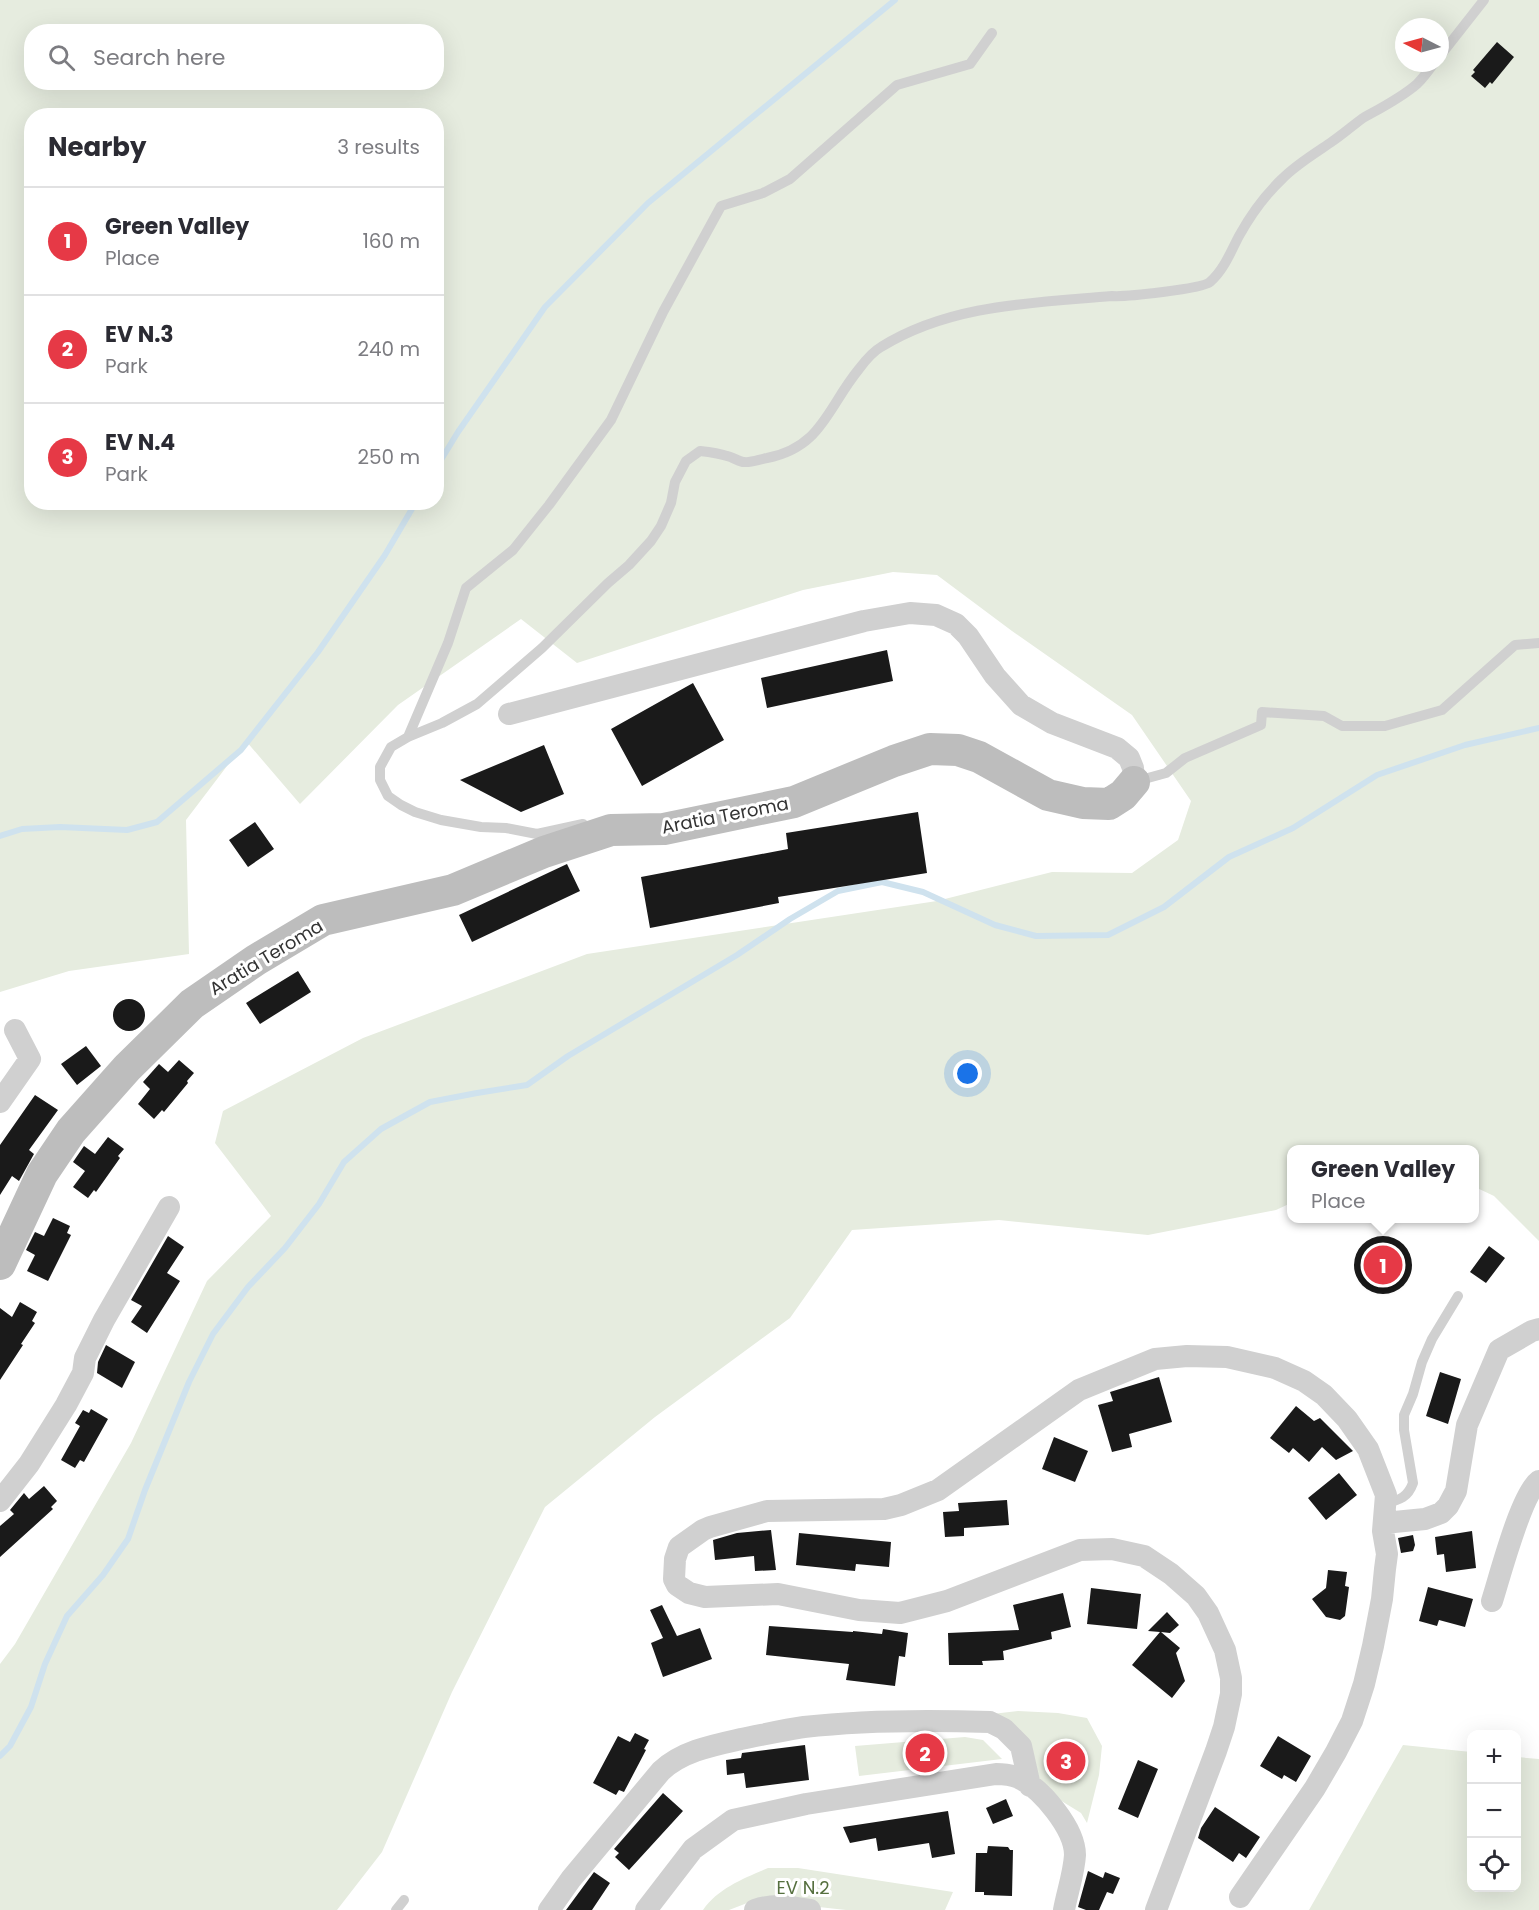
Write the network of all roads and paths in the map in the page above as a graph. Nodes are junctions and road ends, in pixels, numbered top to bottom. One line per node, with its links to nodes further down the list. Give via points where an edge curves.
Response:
1 (1484, 0): 3 (lane)
2 (992, 33): 7 (lane, via 970,64 897,85 790,178 764,193 721,206 663,312 611,420 513,550 466,588 448,643)
3 (1449, 45)
4 (1427, 72): 7 (lane, via 1403,94 1284,176 1260,202 1209,283 1127,297 996,307 939,321 879,348 843,388 813,436 799,447 744,462 700,451 686,461 661,526 628,565 477,704)
5 (1539, 643): 8 (lane, Aratia Teroma, via 1515,645 1442,710 1385,726 1342,726 1324,716 1262,712 1261,724 1185,758 1166,773)
6 (509, 714): 8 (street, via 864,621 910,613 936,615 956,624 968,636 994,676 1021,705 1052,723 1117,748 1129,758)
7 (408, 737): 9 (lane, via 391,747 380,767 380,780 388,796 415,812 441,820 537,834)
8 (1134, 782): 9 (main road, Aratia Teroma, via 1109,804 1083,804 1048,795 979,757 958,750 930,749 794,802 664,829)
9 (602, 825): 13 (main road, Aratia Teroma, via 453,890 323,920 192,1004 71,1131 42,1174)
10 (15, 1030): 11 (street, via 30,1059)
11 (0, 1102)
12 (169, 1207): 17 (street, via 104,1320 61,1414)
13 (0, 1264)
14 (1458, 1296): 18 (lane, via 1432,1339 1404,1415 1412,1487 1406,1497)
15 (1539, 1329): 18 (street, via 1499,1350 1467,1425 1456,1491 1449,1506 1425,1518)
16 (1539, 1481): 19 (street, via 1520,1515)
17 (0, 1501)
18 (1385, 1513): 21 (street, via 1387,1554 1382,1599 1352,1721 1315,1788); 29 (street, via 1386,1495 1368,1449 1324,1395 1275,1368 1235,1358 1187,1356 1155,1359 1086,1386 938,1490 901,1505 884,1509 759,1512 702,1530 679,1547 674,1579 689,1593 705,1597 778,1594 859,1610 900,1613 947,1601 1080,1550 1112,1549 1144,1556 1171,1574 1208,1613 1225,1650 1231,1694 1216,1751)
19 (1492, 1601)
20 (1030, 1786): 24 (street, via 1020,1746 1004,1729 990,1722 802,1727 713,1745 667,1765); 25 (street, via 1012,1776 996,1774 806,1804 733,1820 693,1849); 28 (street, via 1054,1809 1073,1843 1075,1855)
21 (1239, 1897)
22 (404, 1900): 23 (lane)
23 (396, 1910)
24 (549, 1910)
25 (646, 1910)
26 (755, 1910): 27 (street, via 777,1905)
27 (810, 1910)
28 (1064, 1910)
29 (1156, 1910)

